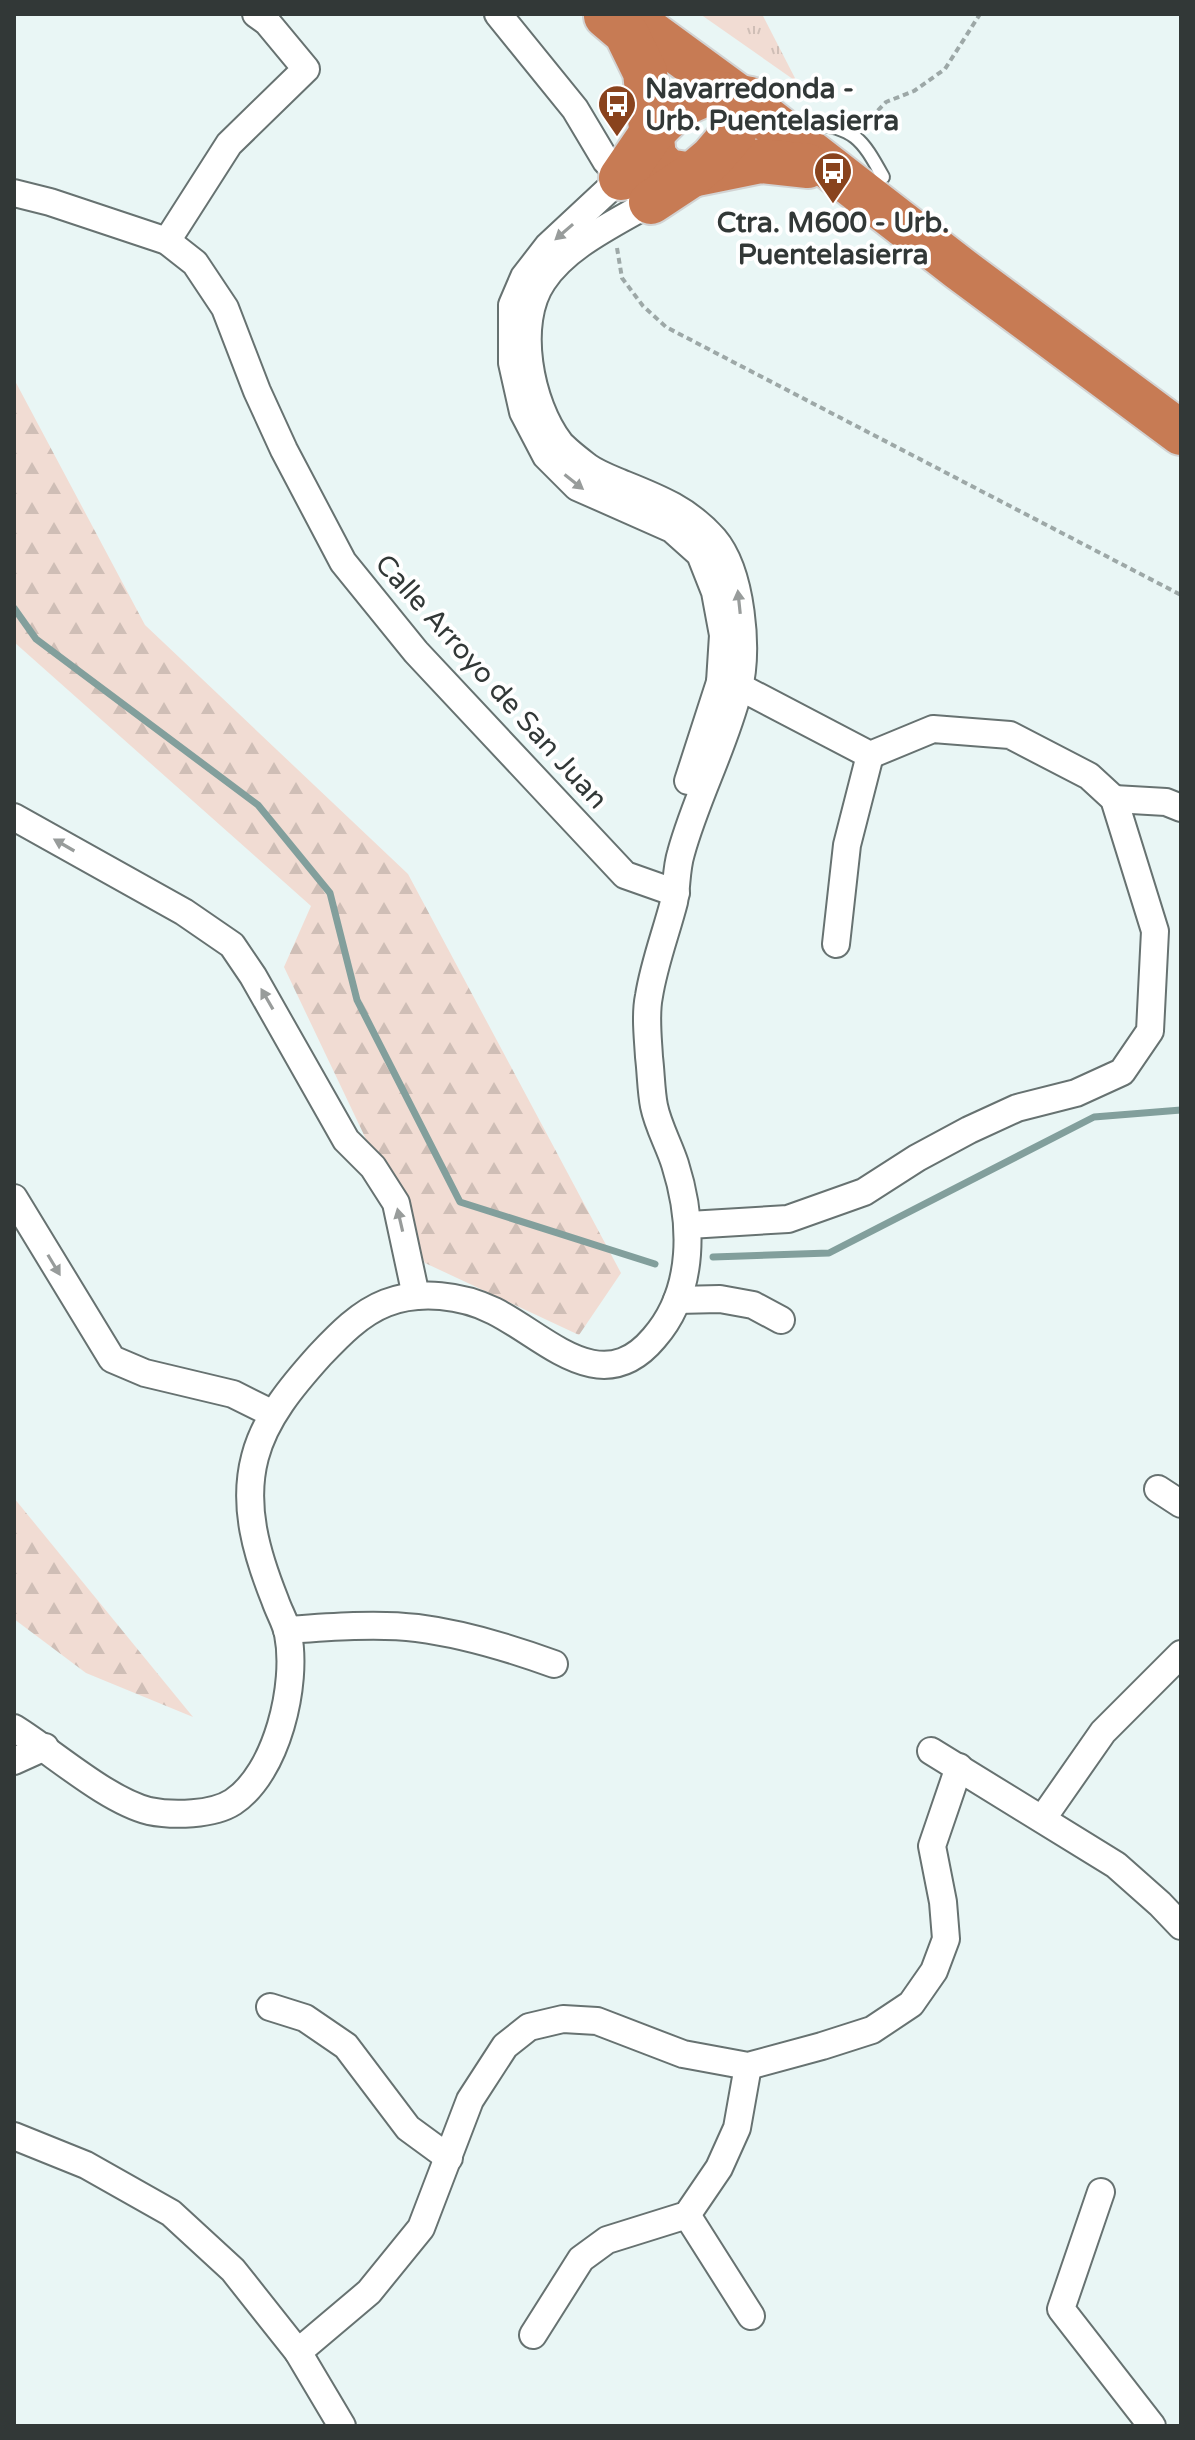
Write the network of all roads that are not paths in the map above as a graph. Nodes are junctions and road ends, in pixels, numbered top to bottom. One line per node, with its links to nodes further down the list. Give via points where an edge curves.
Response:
1 (256, 14): 15 (street, via 306,69 229,144)
2 (498, 14): 12 (street, via 575,109 606,161)
3 (604, 14): 8 (highway, via 626,33 645,72)
4 (625, 14): 6 (highway)
5 (663, 14): 6 (highway, via 677,37 732,77); 7 (highway)
6 (740, 98): 8 (highway, via 710,92 679,106); 9 (highway, via 751,119); 10 (highway, via 735,131); 14 (highway, via 760,99 897,201 924,219); 16 (highway)
7 (809, 122): 11 (highway); 11 (lane, via 835,126 855,137)
8 (651, 134): 10 (highway, via 654,157 667,171); 12 (highway)
9 (808, 166): 10 (highway, via 761,161); 16 (highway, via 893,230)
10 (692, 175): 12 (highway)
11 (883, 177): 14 (highway)
12 (636, 190): 19 (street, one-way to 12, via 743,634 738,588 719,543 687,512 593,471 561,443 541,407 527,360 531,308 540,284 562,259 613,224); 19 (street, one-way to 19, via 548,246 524,277 512,305 512,363 523,412 546,456 577,487 672,529 700,554 715,592)
13 (14, 193): 15 (street, Calle Arroyo de San Juan)
14 (937, 218): 17 (highway)
15 (167, 241): 24 (street, Calle Arroyo de San Juan, via 195,263 225,308 262,403 343,562 416,652 625,875)
16 (959, 268): 18 (highway)
17 (1181, 412)
18 (1181, 433)
19 (730, 685): 20 (street); 24 (street, via 664,856)
20 (870, 755): 21 (street, via 933,729 1010,735 1089,776); 25 (street, via 847,845)
21 (1114, 799): 22 (street); 27 (street, via 1155,931 1150,1031 1122,1072 1076,1093 1017,1108 917,1158 864,1192 788,1219)
22 (1181, 808)
23 (14, 817): 28 (street, one-way to 23, via 396,1203 373,1167 346,1140 232,945 184,912)
24 (676, 893): 27 (street, via 647,1001 654,1108)
25 (836, 944)
26 (14, 1198): 31 (street, one-way to 31, via 112,1359 145,1373 233,1394)
27 (689, 1225): 29 (street)
28 (416, 1296): 29 (street, via 463,1299 584,1363 604,1366 640,1352 657,1336); 31 (street, via 388,1302 339,1334)
29 (677, 1300): 30 (street, via 753,1305)
30 (781, 1320)
31 (273, 1414): 34 (street, via 255,1455 249,1497 257,1550)
32 (1158, 1489): 33 (street)
33 (1181, 1504)
34 (287, 1630): 36 (street, via 416,1627 498,1644); 38 (street, via 291,1666 285,1712 270,1756 230,1804 182,1813 149,1811 113,1795)
35 (1181, 1654): 43 (street, via 1103,1732)
36 (554, 1664)
37 (14, 1728): 38 (street)
38 (45, 1747): 40 (street); 41 (street)
39 (931, 1751): 42 (street)
40 (14, 1752)
41 (14, 1761)
42 (959, 1767): 43 (street); 46 (street, via 932,1846 946,1939 927,1982 911,2004 872,2030)
43 (1043, 1818): 44 (street, via 1116,1865)
44 (1181, 1926)
45 (270, 2007): 48 (street, via 305,2018 346,2046 408,2128)
46 (748, 2066): 48 (street, via 683,2054 597,2021 563,2019 529,2027 505,2046 470,2100); 50 (street, via 737,2128 719,2168)
47 (14, 2136): 53 (street, via 86,2165 171,2213 233,2270)
48 (449, 2158): 53 (street, via 421,2228 369,2292)
49 (1101, 2192): 55 (street, via 1061,2309)
50 (687, 2215): 51 (street); 52 (street, via 607,2240 581,2259)
51 (751, 2316)
52 (533, 2335)
53 (298, 2352): 54 (street)
54 (342, 2426)
55 (1152, 2426)

